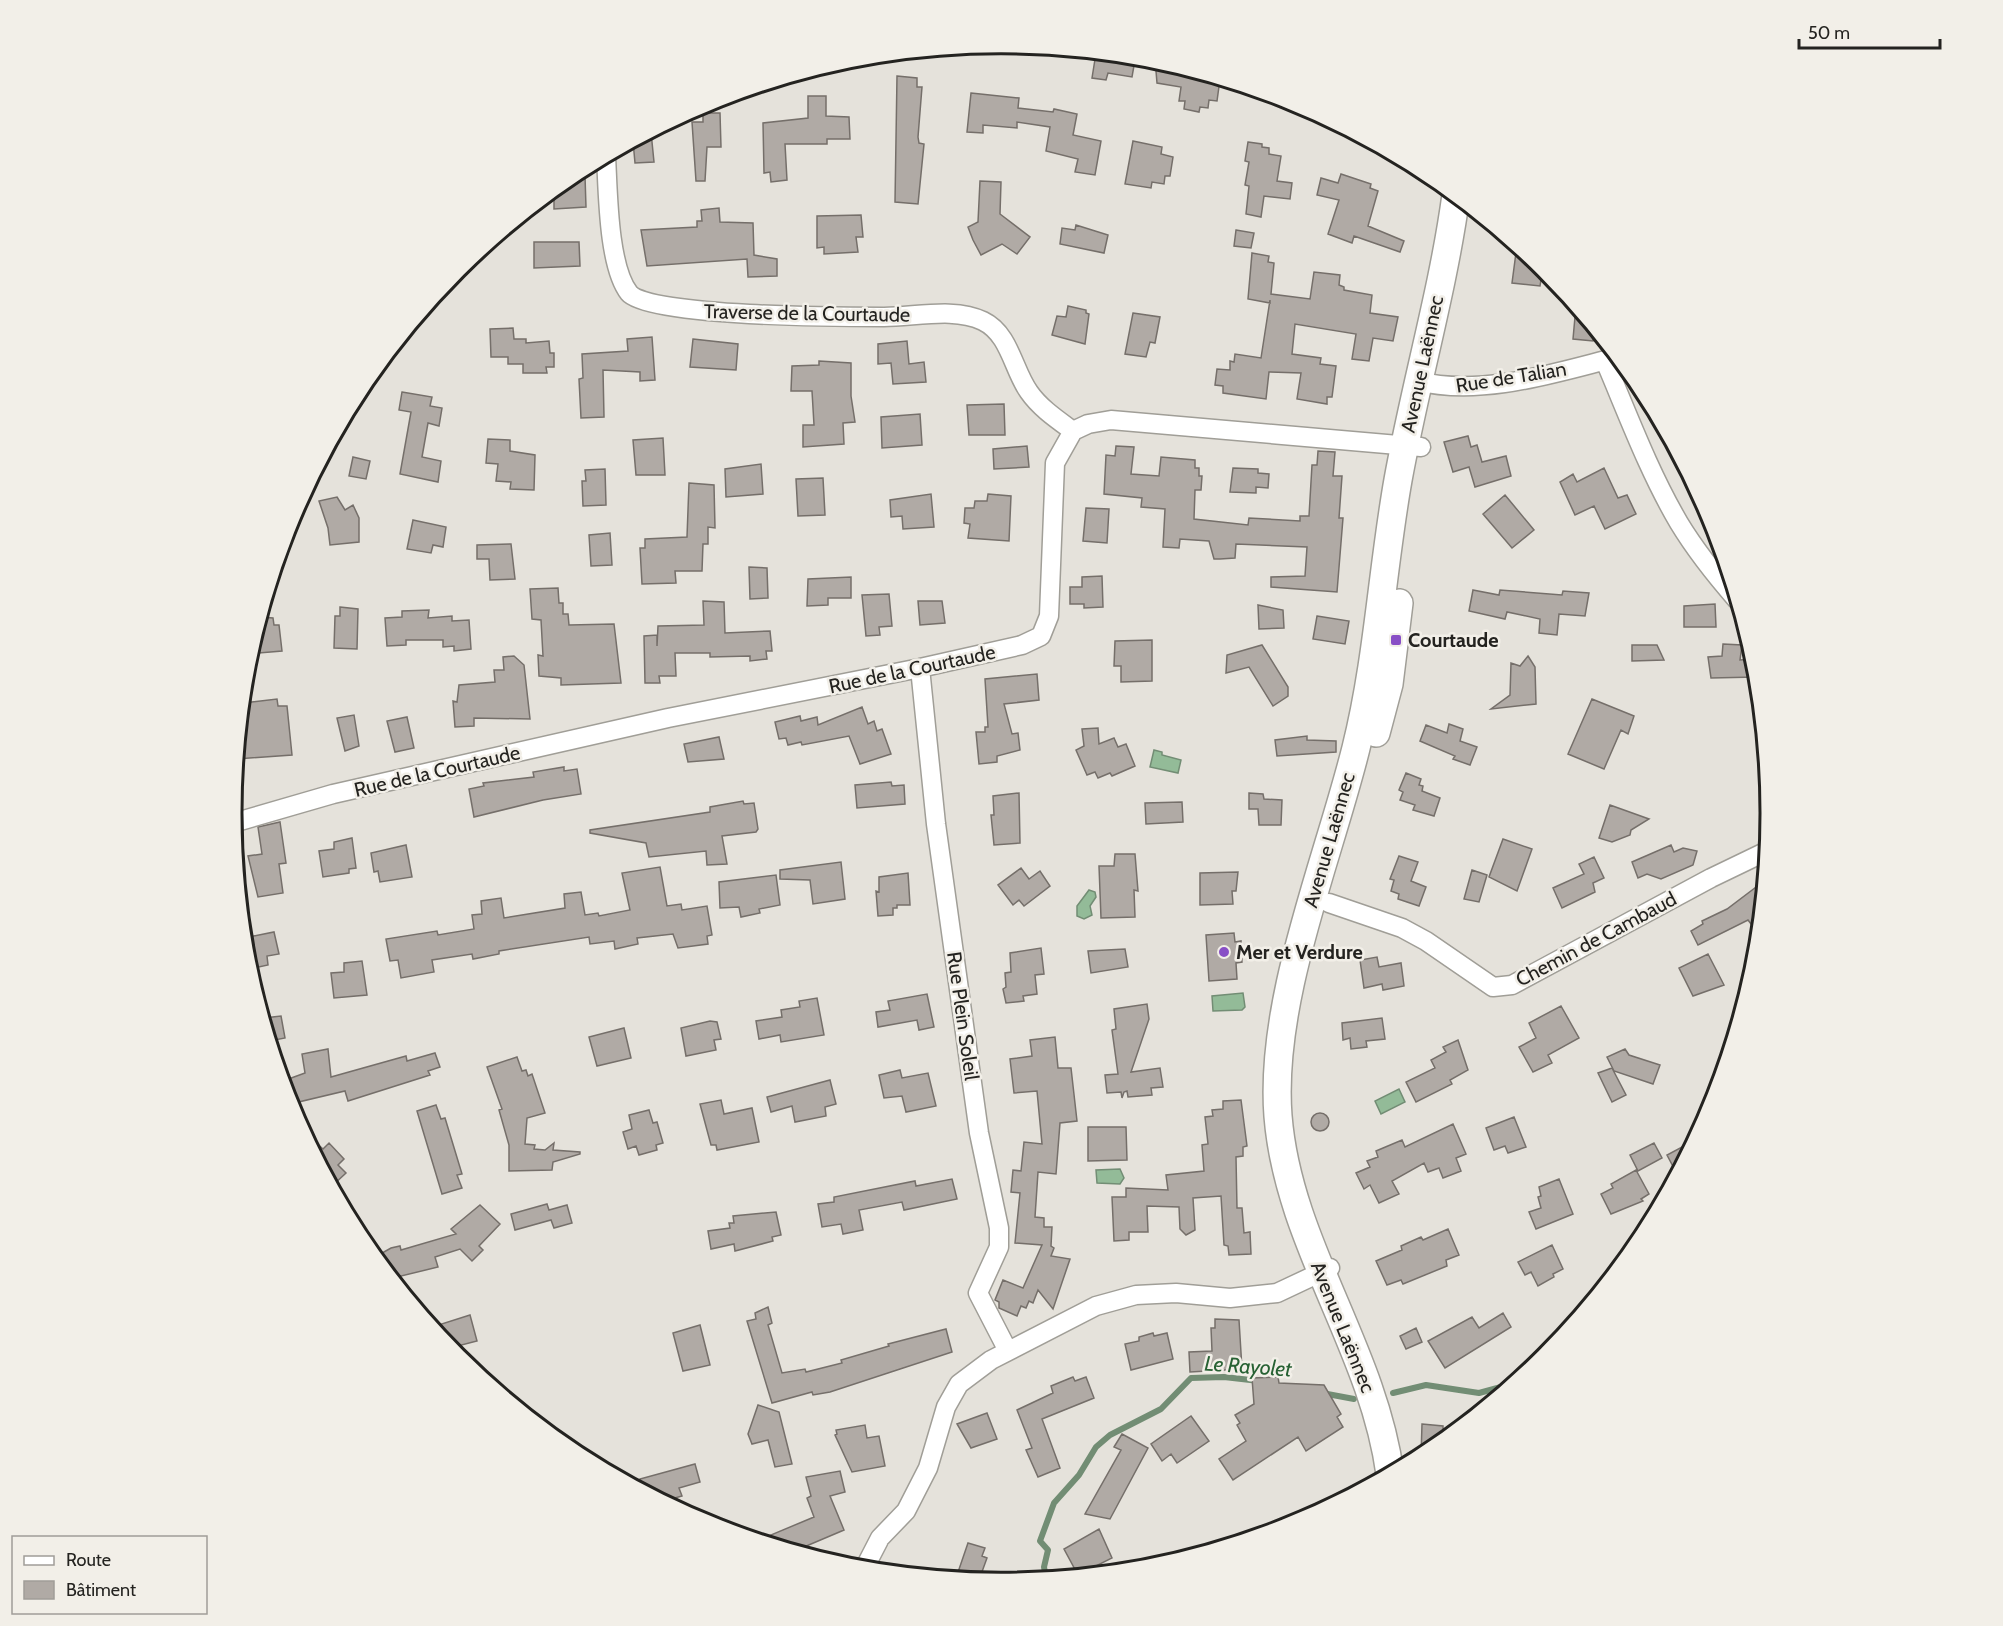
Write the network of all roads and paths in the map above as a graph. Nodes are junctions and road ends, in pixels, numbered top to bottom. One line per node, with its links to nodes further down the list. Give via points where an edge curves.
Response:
1 (607, 165): 7 (street, Traverse de la Courtaude, via 617,272 630,295 684,309 884,317 956,314 984,321 1001,336 1029,393)
2 (1455, 204): 6 (main road, Avenue Laënnec)
3 (1467, 213): 6 (main road, Avenue Laënnec, via 1459,264)
4 (1610, 359): 6 (street, Rue de Talian, via 1469,387)
5 (1614, 365): 9 (street, Rue de Talian, via 1650,468 1679,524)
6 (1425, 383): 8 (main road, Avenue Laënnec)
7 (1073, 431): 8 (street, via 1111,420); 10 (street, Rue de la Courtaude, via 1054,463 1049,616 1041,636 1022,645)
8 (1413, 446): 13 (main road, Avenue Laënnec, via 1389,684); 14 (main road, Avenue Laënnec, via 1392,519 1373,667 1356,747 1297,962 1277,1079 1278,1116 1291,1192)
9 (1726, 587)
10 (920, 668): 11 (street, Rue de la Courtaude, via 658,720 333,794); 15 (street, Rue Plein Soleil, via 936,824 979,1132 999,1228 999,1247 978,1293)
11 (242, 820)
12 (1759, 855): 13 (street, Chemin de Cambaud, via 1501,988 1493,987 1402,928)
13 (1329, 903): 14 (main road, Avenue Laënnec, via 1302,1003 1292,1076 1292,1111 1304,1183)
14 (1327, 1269): 15 (street, via 1277,1293 1230,1298 1176,1293 1136,1295 1096,1306); 16 (main road, Avenue Laënnec, via 1390,1409); 17 (main road, Avenue Laënnec, via 1378,1413)
15 (1008, 1351): 18 (street, via 959,1384 945,1407 928,1468 911,1503 880,1538)
16 (1400, 1458)
17 (1388, 1465)
18 (869, 1560)

